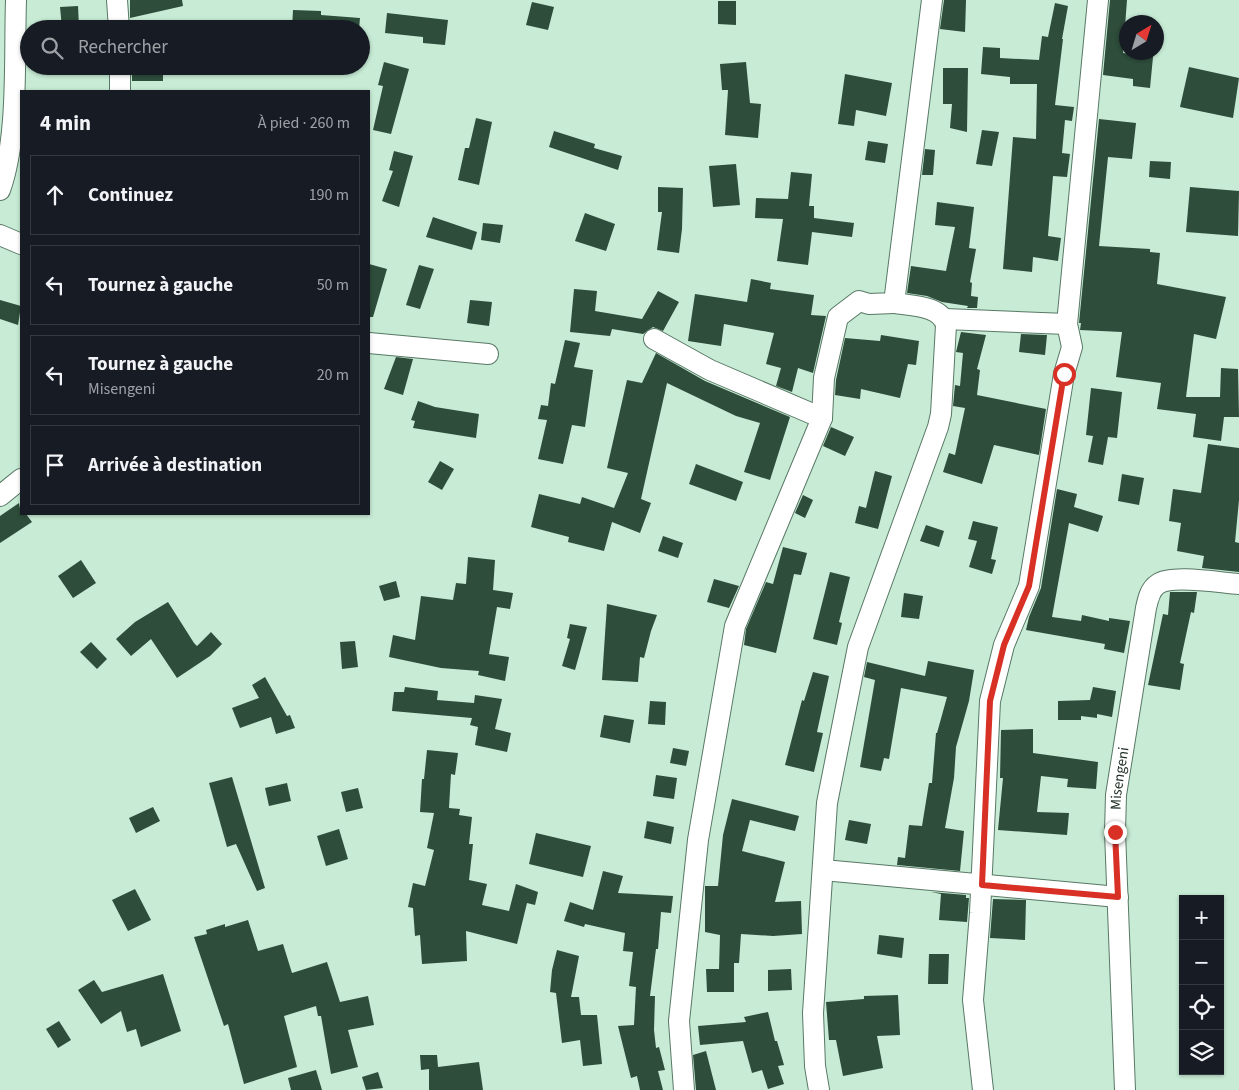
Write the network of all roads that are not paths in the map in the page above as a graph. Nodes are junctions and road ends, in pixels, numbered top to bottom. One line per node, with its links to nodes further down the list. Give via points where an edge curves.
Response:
1 (16, 0): 8 (street, via 12,126)
2 (117, 0): 5 (street)
3 (932, 0): 11 (street)
4 (1098, 0): 13 (street)
5 (118, 20)
6 (120, 75): 7 (street)
7 (120, 90)
8 (0, 190)
9 (0, 235): 10 (street)
10 (20, 244)
11 (894, 303): 12 (street, via 935,311); 17 (street, via 859,301 838,317 824,378)
12 (945, 319): 13 (street); 21 (street, via 938,428 854,662 827,803)
13 (1067, 324): 22 (street, via 1072,347 1064,374 1029,586 1004,645 990,701)
14 (654, 339): 17 (street, via 710,370)
15 (370, 343): 16 (street)
16 (488, 354)
17 (822, 418): 24 (street, via 735,626 697,850 680,1021)
18 (20, 480): 19 (street)
19 (0, 496)
20 (1239, 584): 23 (street, Misengeni, via 1168,580 1157,584 1150,593 1116,795)
21 (823, 870): 22 (street); 25 (street, via 813,1013)
22 (982, 885): 23 (street); 26 (street, via 973,1000)
23 (1118, 897): 27 (street, Misengeni)
24 (684, 1090)
25 (819, 1090)
26 (982, 1090)
27 (1125, 1090)

